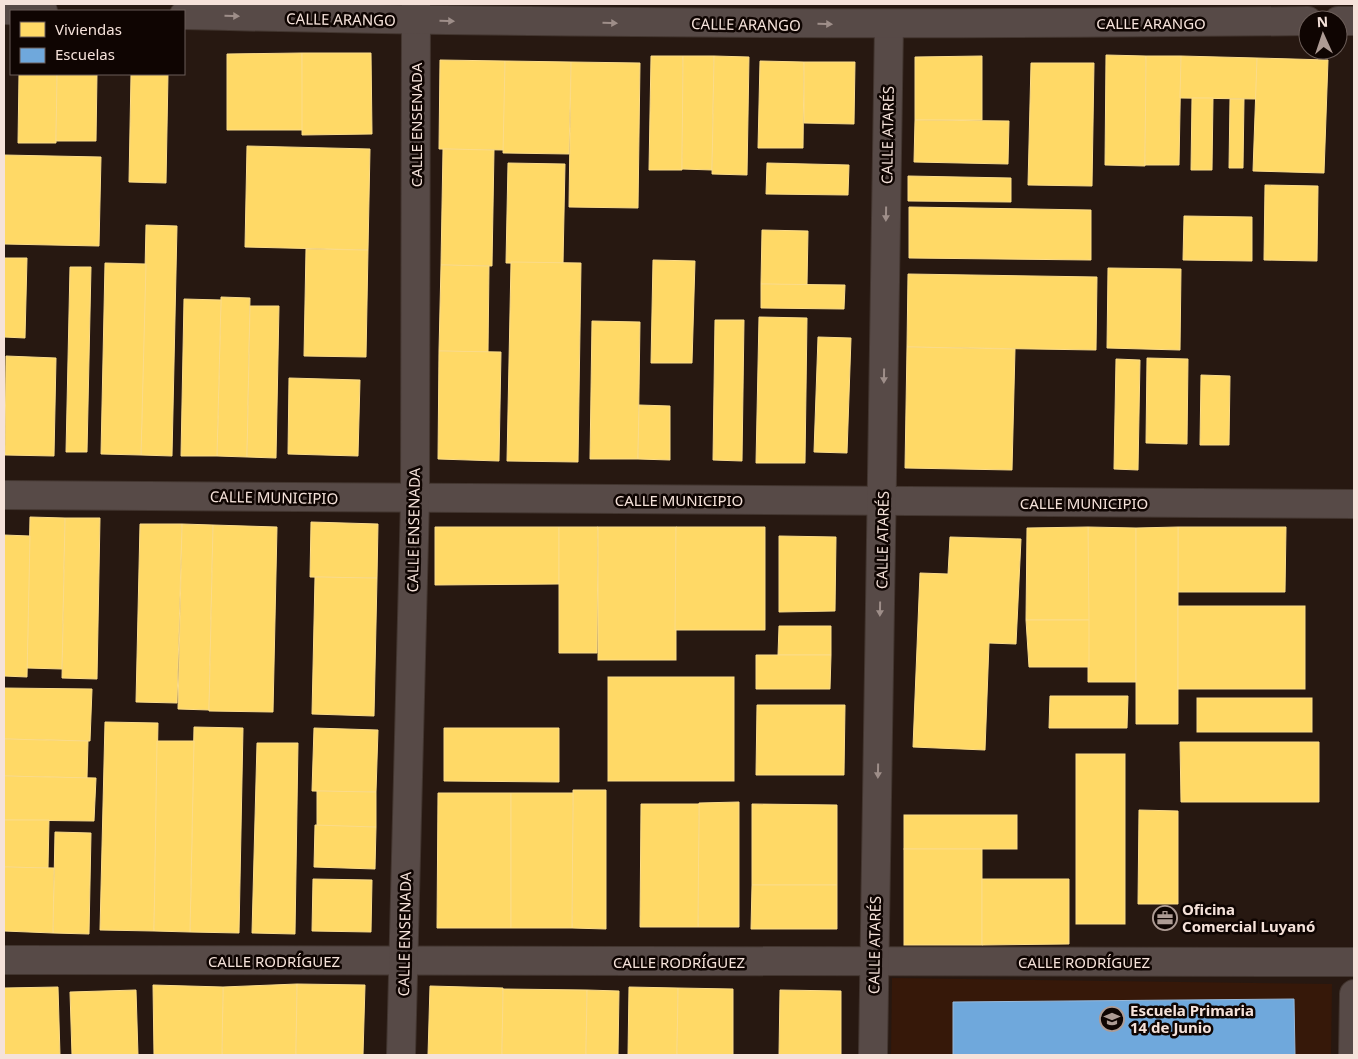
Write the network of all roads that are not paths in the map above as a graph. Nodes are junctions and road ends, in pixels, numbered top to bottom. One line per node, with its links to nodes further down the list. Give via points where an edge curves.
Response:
1 (416, 12): 2 (street, CALLE ARANGO, one-way to 1); 4 (street, CALLE ARANGO, one-way to 4); 6 (street, CALLE ENSENADA)
2 (185, 15)
3 (1298, 21): 4 (street, CALLE ARANGO)
4 (889, 25): 7 (street, CALLE ATARÉS, one-way to 7)
5 (4, 495): 6 (street, CALLE MUNICIPIO)
6 (415, 499): 7 (street, CALLE MUNICIPIO); 10 (street, CALLE ENSENADA)
7 (882, 502): 8 (street, CALLE MUNICIPIO); 11 (street, CALLE ATARÉS, one-way to 11)
8 (1354, 504)
9 (4, 960): 10 (street, CALLE RODRÍGUEZ)
10 (403, 962): 11 (street, CALLE RODRÍGUEZ); 14 (street, CALLE ENSENADA)
11 (874, 962): 12 (street, CALLE RODRÍGUEZ); 15 (street, CALLE ATARÉS)
12 (1354, 962)
13 (1354, 994): 16 (street)
14 (401, 1055)
15 (873, 1055)
16 (1353, 1055)

